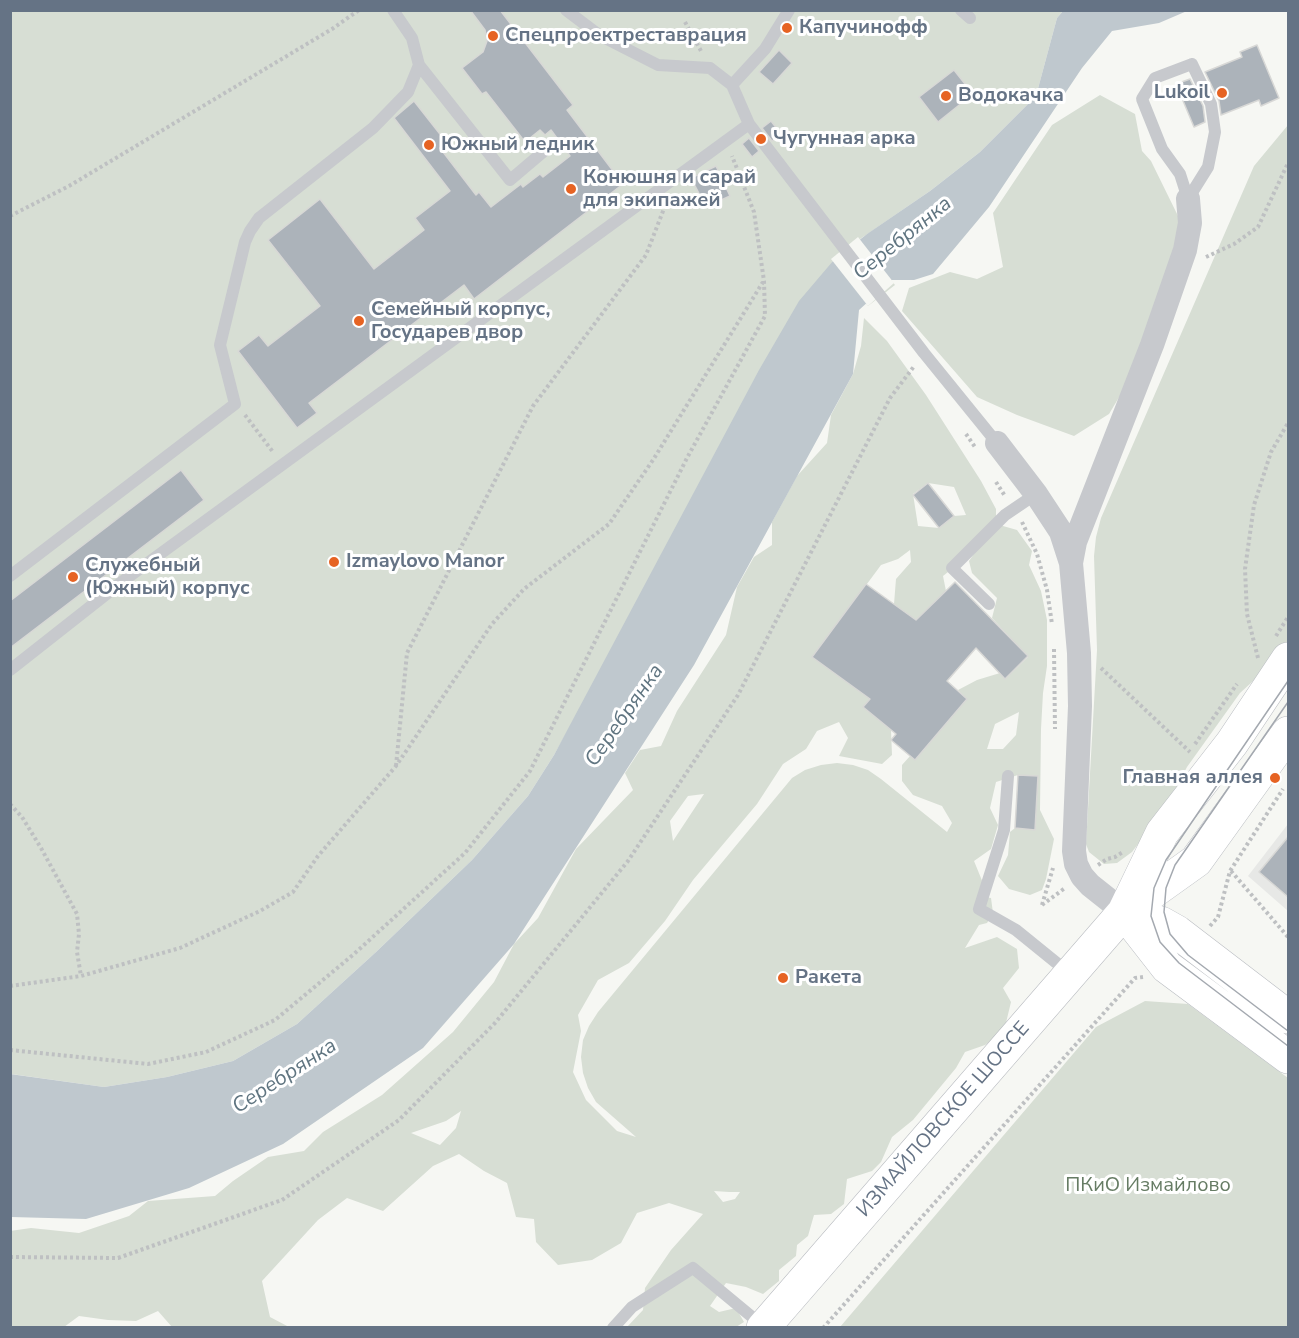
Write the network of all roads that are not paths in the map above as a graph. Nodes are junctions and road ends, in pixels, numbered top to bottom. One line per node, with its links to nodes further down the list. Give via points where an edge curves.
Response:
1 (393, 10): 4 (lane, via 412,39)
2 (566, 10): 5 (lane, via 599,35 658,65 710,68)
3 (789, 10): 5 (lane, via 765,49)
4 (419, 65): 7 (lane, via 510,180); 12 (lane, via 408,92 373,128 259,218 250,231 220,345 235,404)
5 (732, 85): 6 (lane)
6 (749, 124): 9 (lane, via 882,295); 15 (lane, via 123,581)
7 (543, 152)
8 (1188, 199): 8 (lane, via 1208,167 1215,132 1211,104 1192,64 1155,78 1142,99 1162,149 1180,174); 11 (street, via 1190,223 1185,250 1075,542)
9 (988, 447): 10 (street)
10 (1036, 494): 11 (street, via 1061,531); 13 (lane, via 1013,509 952,568)
11 (1071, 563): 19 (street, via 1080,706 1074,851 1076,864 1090,885)
12 (10, 576)
13 (989, 604)
14 (1273, 661): 19 (main road, via 1232,743 1162,833)
15 (10, 670)
16 (1288, 733): 18 (main road)
17 (1008, 776): 21 (lane, via 1004,830 979,909 1016,930)
18 (1196, 861): 19 (main road); 20 (main road, via 1179,903 1181,927)
19 (1124, 912): 20 (main road); 21 (main road, ИЗМАЙЛОВСКОЕ ШОССЕ); 23 (main road, via 1167,967)
20 (1197, 939): 22 (main road)
21 (1071, 975): 24 (main road, ИЗМАЙЛОВСКОЕ ШОССЕ)
22 (1288, 1017)
23 (1288, 1057)
24 (763, 1327): 25 (lane, via 693,1268 632,1307)
25 (613, 1328)

